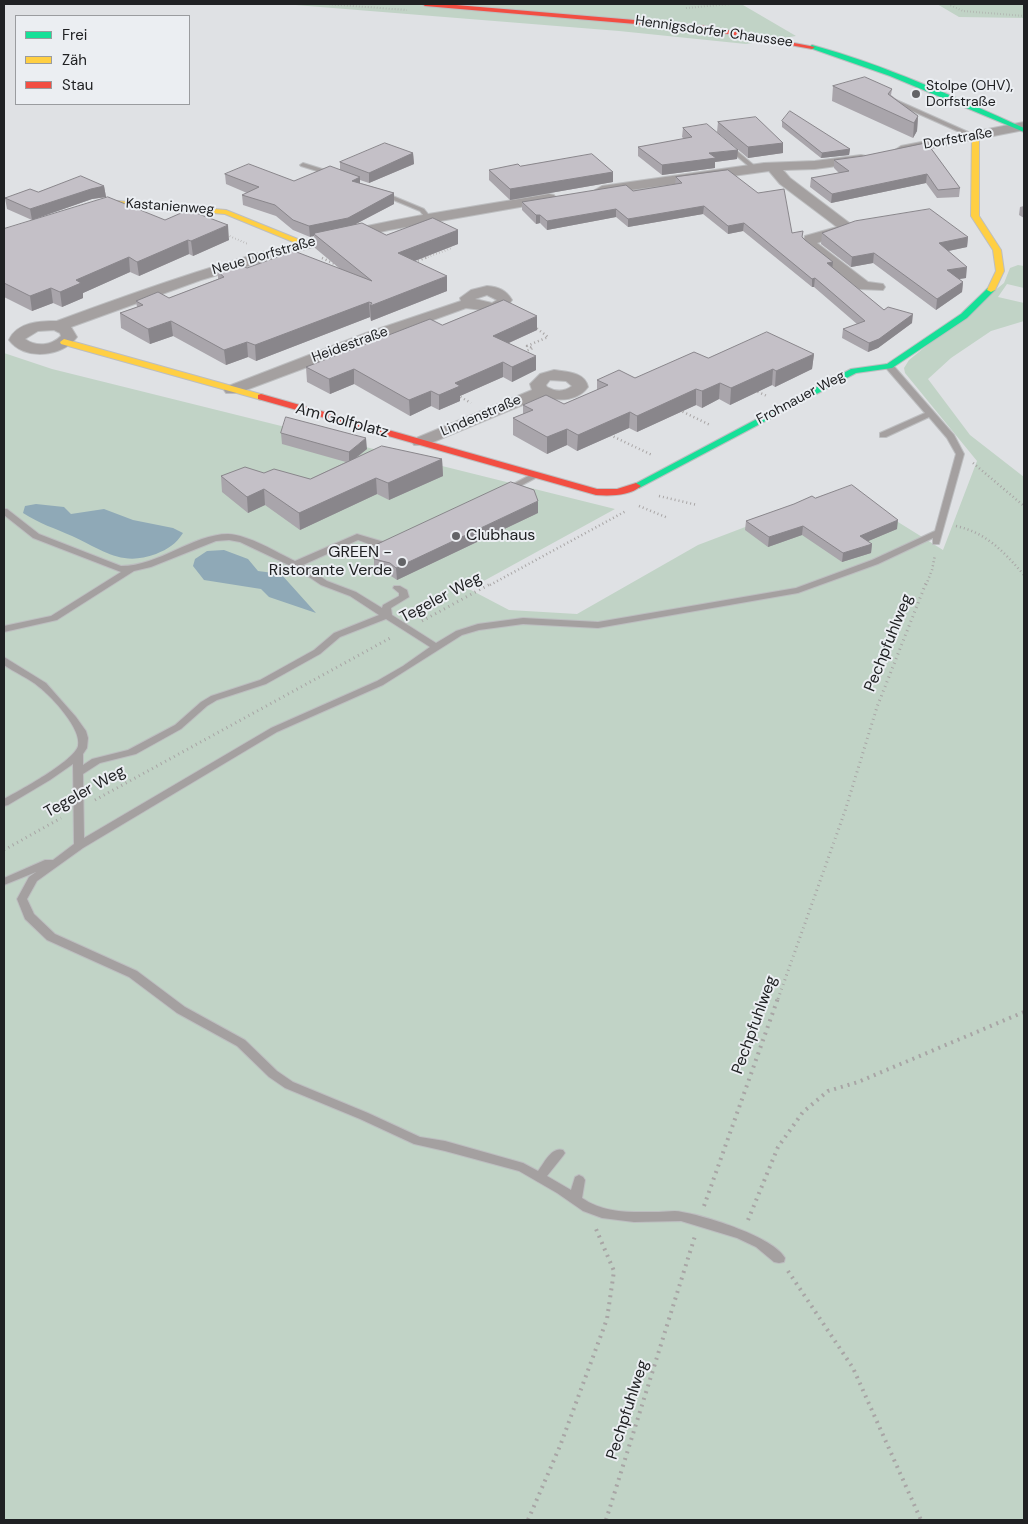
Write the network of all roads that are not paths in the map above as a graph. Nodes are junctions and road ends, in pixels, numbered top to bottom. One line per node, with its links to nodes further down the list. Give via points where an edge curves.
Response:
1 (426, 4): 3 (street, Hennigsdorfer Chaussee, via 706,28 794,43 846,56)
2 (889, 99): 4 (lane)
3 (1022, 128): 4 (street, Dorfstraße)
4 (975, 137): 6 (street, Dorfstraße); 22 (street, Frohnauer Weg, via 975,216 997,250 1000,271 990,292 964,316)
5 (720, 139): 10 (lane)
6 (889, 153)
7 (871, 157): 9 (street)
8 (303, 164): 11 (lane)
9 (773, 167): 10 (street); 18 (street, via 786,181 847,228 810,239 810,244 864,286)
10 (754, 168): 13 (street)
11 (343, 177)
12 (373, 189): 16 (lane, via 422,210)
13 (588, 192)
14 (560, 196): 16 (street, Neue Dorfstraße)
15 (74, 215): 17 (street, Kastanienweg, via 111,203 226,212)
16 (429, 219): 17 (street, Neue Dorfstraße)
17 (301, 245): 20 (street, Neue Dorfstraße, via 172,284)
18 (878, 287)
19 (469, 303): 23 (street, Heidestraße, via 365,338)
20 (59, 326): 21 (street, via 69,333 70,337); 21 (street, Neue Dorfstraße, via 17,329 17,340 27,347 48,348)
21 (64, 342): 23 (street, Am Golfplatz)
22 (888, 366): 25 (lane); 29 (street, Frohnauer Weg, via 854,371 838,378 632,489)
23 (232, 390): 27 (street, Am Golfplatz)
24 (542, 391): 27 (street, Lindenstraße)
25 (930, 414): 26 (lane); 32 (lane, via 951,436 960,454)
26 (883, 435)
27 (420, 442): 28 (street, Am Golfplatz)
28 (537, 475): 29 (street, Am Golfplatz, via 596,492); 30 (lane)
29 (620, 492)
30 (493, 496)
31 (4, 511): 36 (lane, via 36,536 111,566)
32 (939, 532): 34 (lane); 40 (lane, via 875,562 798,590 598,625 523,621 478,626)
33 (400, 538): 35 (lane, via 385,545 358,537)
34 (936, 542)
35 (295, 565): 36 (lane, via 257,545 229,537 201,542); 38 (lane, via 324,583 353,594)
36 (132, 569): 39 (lane, via 54,618)
37 (397, 588): 38 (lane, via 404,592 404,597 386,607)
38 (387, 616): 40 (lane); 43 (lane, via 338,636 317,652 263,682 214,698 178,727 132,752 96,761)
39 (4, 629)
40 (436, 647): 45 (lane, via 380,683 274,730)
41 (4, 660): 42 (lane, via 42,685 81,730 82,748)
42 (78, 754): 43 (lane); 44 (lane, via 42,781)
43 (78, 773): 45 (lane)
44 (4, 803)
45 (79, 846): 46 (lane); 48 (lane, via 33,879 22,900 30,916 52,937 134,974 181,1010 241,1043 289,1085 418,1141 523,1168)
46 (4, 882)
47 (559, 1153): 48 (lane)
48 (540, 1178): 50 (lane)
49 (580, 1180): 50 (lane)
50 (575, 1199): 51 (lane, via 606,1215 681,1216 700,1221 741,1234)
51 (779, 1258)

